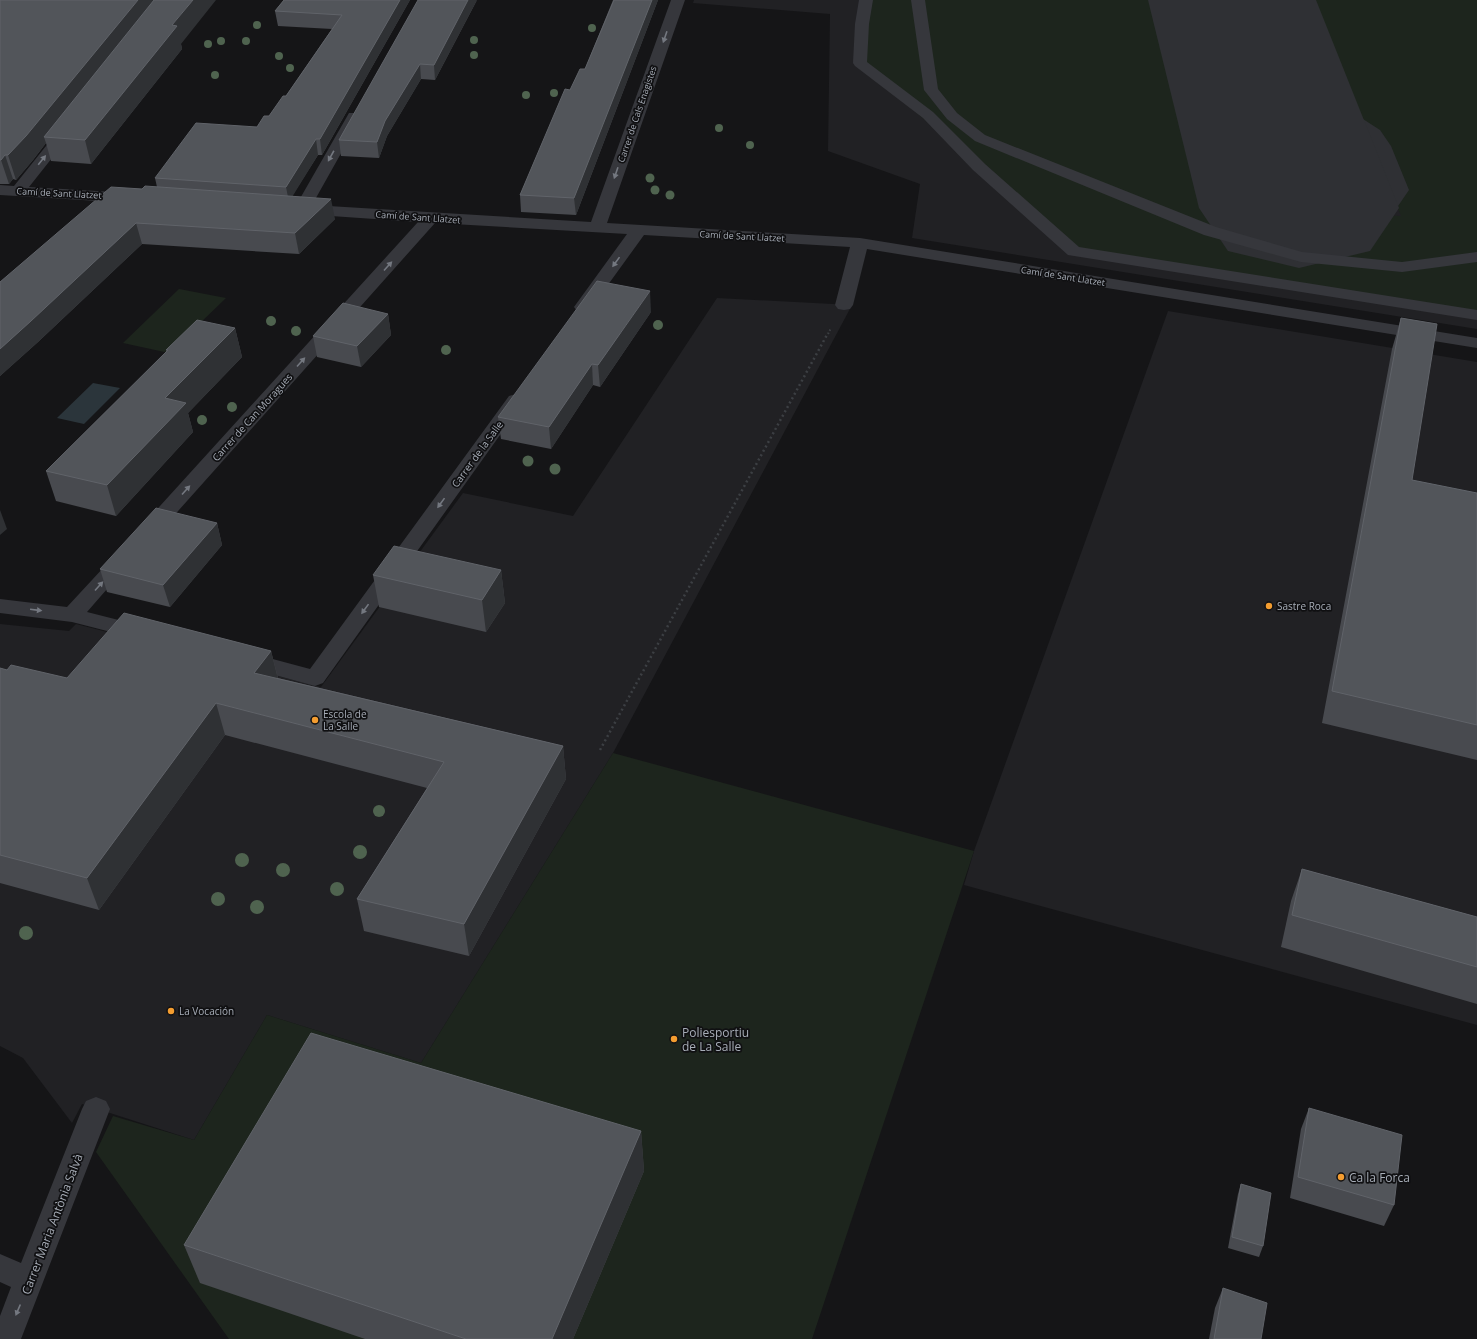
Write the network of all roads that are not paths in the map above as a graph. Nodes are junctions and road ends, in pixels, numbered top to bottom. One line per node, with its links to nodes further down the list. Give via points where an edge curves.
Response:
1 (678, 0): 12 (street, Carrer de Cals Enagistes, one-way to 12)
2 (866, 0): 17 (street, via 860,63 928,115 979,166 1074,251)
3 (918, 0): 15 (street, via 930,90 952,116 980,138 1210,231 1301,257 1402,267)
4 (360, 104): 11 (street, Camí de Sant Llatzet, one-way to 11, via 294,208)
5 (76, 117): 7 (street, one-way to 5)
6 (0, 190): 7 (street, Camí de Sant Llatzet)
7 (18, 191): 8 (street, Camí de Sant Llatzet)
8 (109, 196): 9 (street, Camí de Sant Llatzet); 10 (street)
9 (148, 199)
10 (92, 211)
11 (431, 218): 12 (street, Camí de Sant Llatzet); 22 (street, Carrer de Can Moragues, one-way to 11)
12 (597, 228): 13 (street, Camí de Sant Llatzet)
13 (639, 230): 14 (street, Camí de Sant Llatzet); 18 (street, one-way to 18)
14 (860, 243): 16 (street); 19 (street, Camí de Sant Llatzet)
15 (1477, 257)
16 (844, 305)
17 (1477, 315)
18 (574, 320)
19 (1477, 343)
20 (528, 384): 24 (street, Carrer de la Salle, one-way to 24, via 315,678)
21 (0, 606): 22 (street, one-way to 22)
22 (72, 615): 23 (street)
23 (163, 639)
24 (232, 656)
25 (96, 1110): 27 (street, Carrer Maria Antònia Salvà)
26 (0, 1268): 27 (street)
27 (30, 1281): 28 (street, Carrer Maria Antònia Salvà, one-way to 28)
28 (6, 1339)

